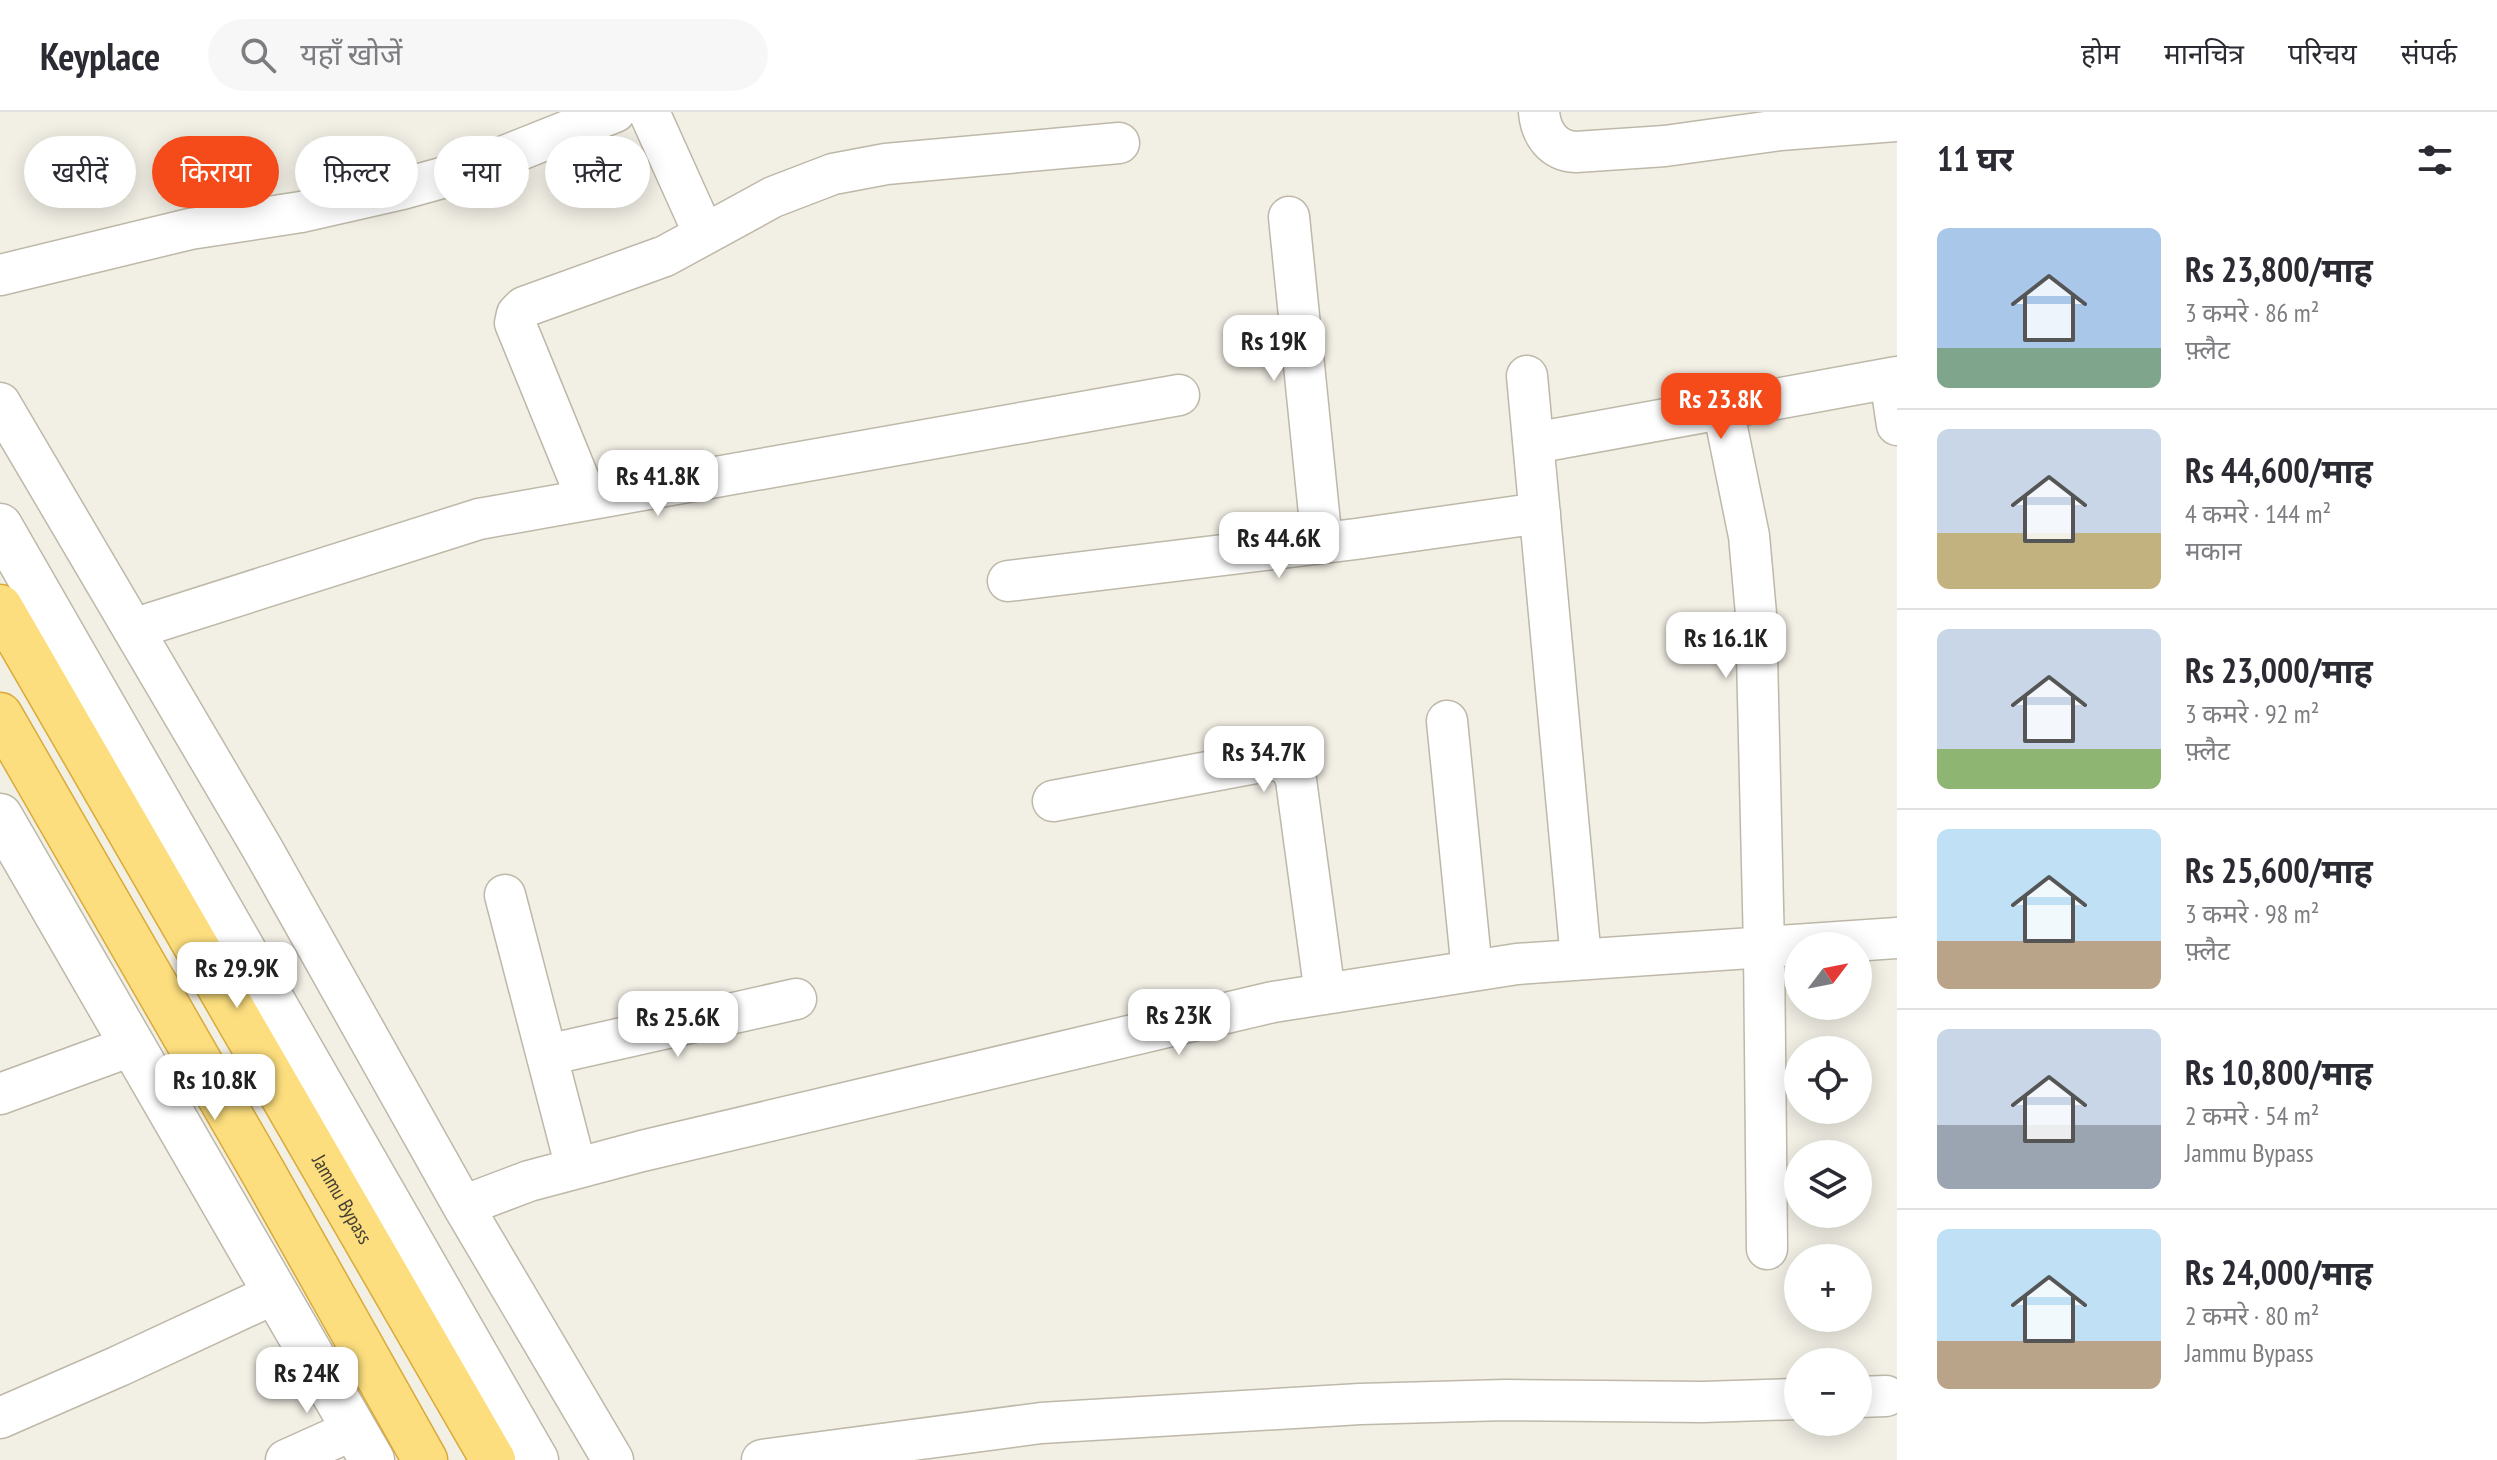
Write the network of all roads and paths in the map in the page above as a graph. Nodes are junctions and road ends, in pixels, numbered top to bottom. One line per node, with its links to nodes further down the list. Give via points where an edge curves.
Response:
1 (615, 112): 8 (street, via 467,171 402,189 190,229)
2 (649, 112): 7 (street)
3 (1539, 112): 4 (street, via 1546,136 1556,147 1576,152)
4 (1897, 121)
5 (1119, 143): 7 (street, via 886,164 833,174 773,197)
6 (1289, 217): 19 (street)
7 (704, 234): 16 (street, via 665,256 540,299 517,314 518,333)
8 (0, 275)
9 (1527, 376): 15 (street)
10 (1893, 378): 13 (street); 14 (street)
11 (1179, 395): 16 (street)
12 (0, 403): 22 (street)
13 (1723, 408): 15 (street); 29 (street, via 1749,536 1756,614)
14 (1897, 425)
15 (1534, 443): 17 (street)
16 (587, 499): 22 (street, via 479,519)
17 (1540, 513): 19 (street); 30 (street)
18 (0, 526): 47 (street)
19 (1322, 543): 20 (street)
20 (1008, 581)
21 (0, 607): 46 (highway, Jammu Bypass)
22 (133, 629): 38 (street)
23 (0, 715): 45 (highway)
24 (1447, 721): 31 (street)
25 (1053, 801): 32 (street, via 1284,762 1296,780)
26 (0, 816): 34 (street)
27 (505, 895): 35 (street)
28 (1897, 938): 29 (street)
29 (1764, 947): 30 (street); 39 (street)
30 (1581, 959): 31 (street)
31 (1472, 971): 32 (street)
32 (1325, 994): 37 (street)
33 (796, 999): 35 (street)
34 (131, 1046): 36 (street); 40 (street)
35 (547, 1055): 37 (street)
36 (0, 1094)
37 (576, 1168): 38 (street)
38 (463, 1206): 48 (street)
39 (1767, 1249)
40 (276, 1293): 42 (street); 43 (street)
41 (1784, 1399): 49 (street, via 1389,1403 1041,1423)
42 (0, 1418)
43 (363, 1445): 44 (street)
44 (286, 1460)
45 (425, 1460)
46 (493, 1460)
47 (536, 1460)
48 (613, 1460)
49 (762, 1460)

